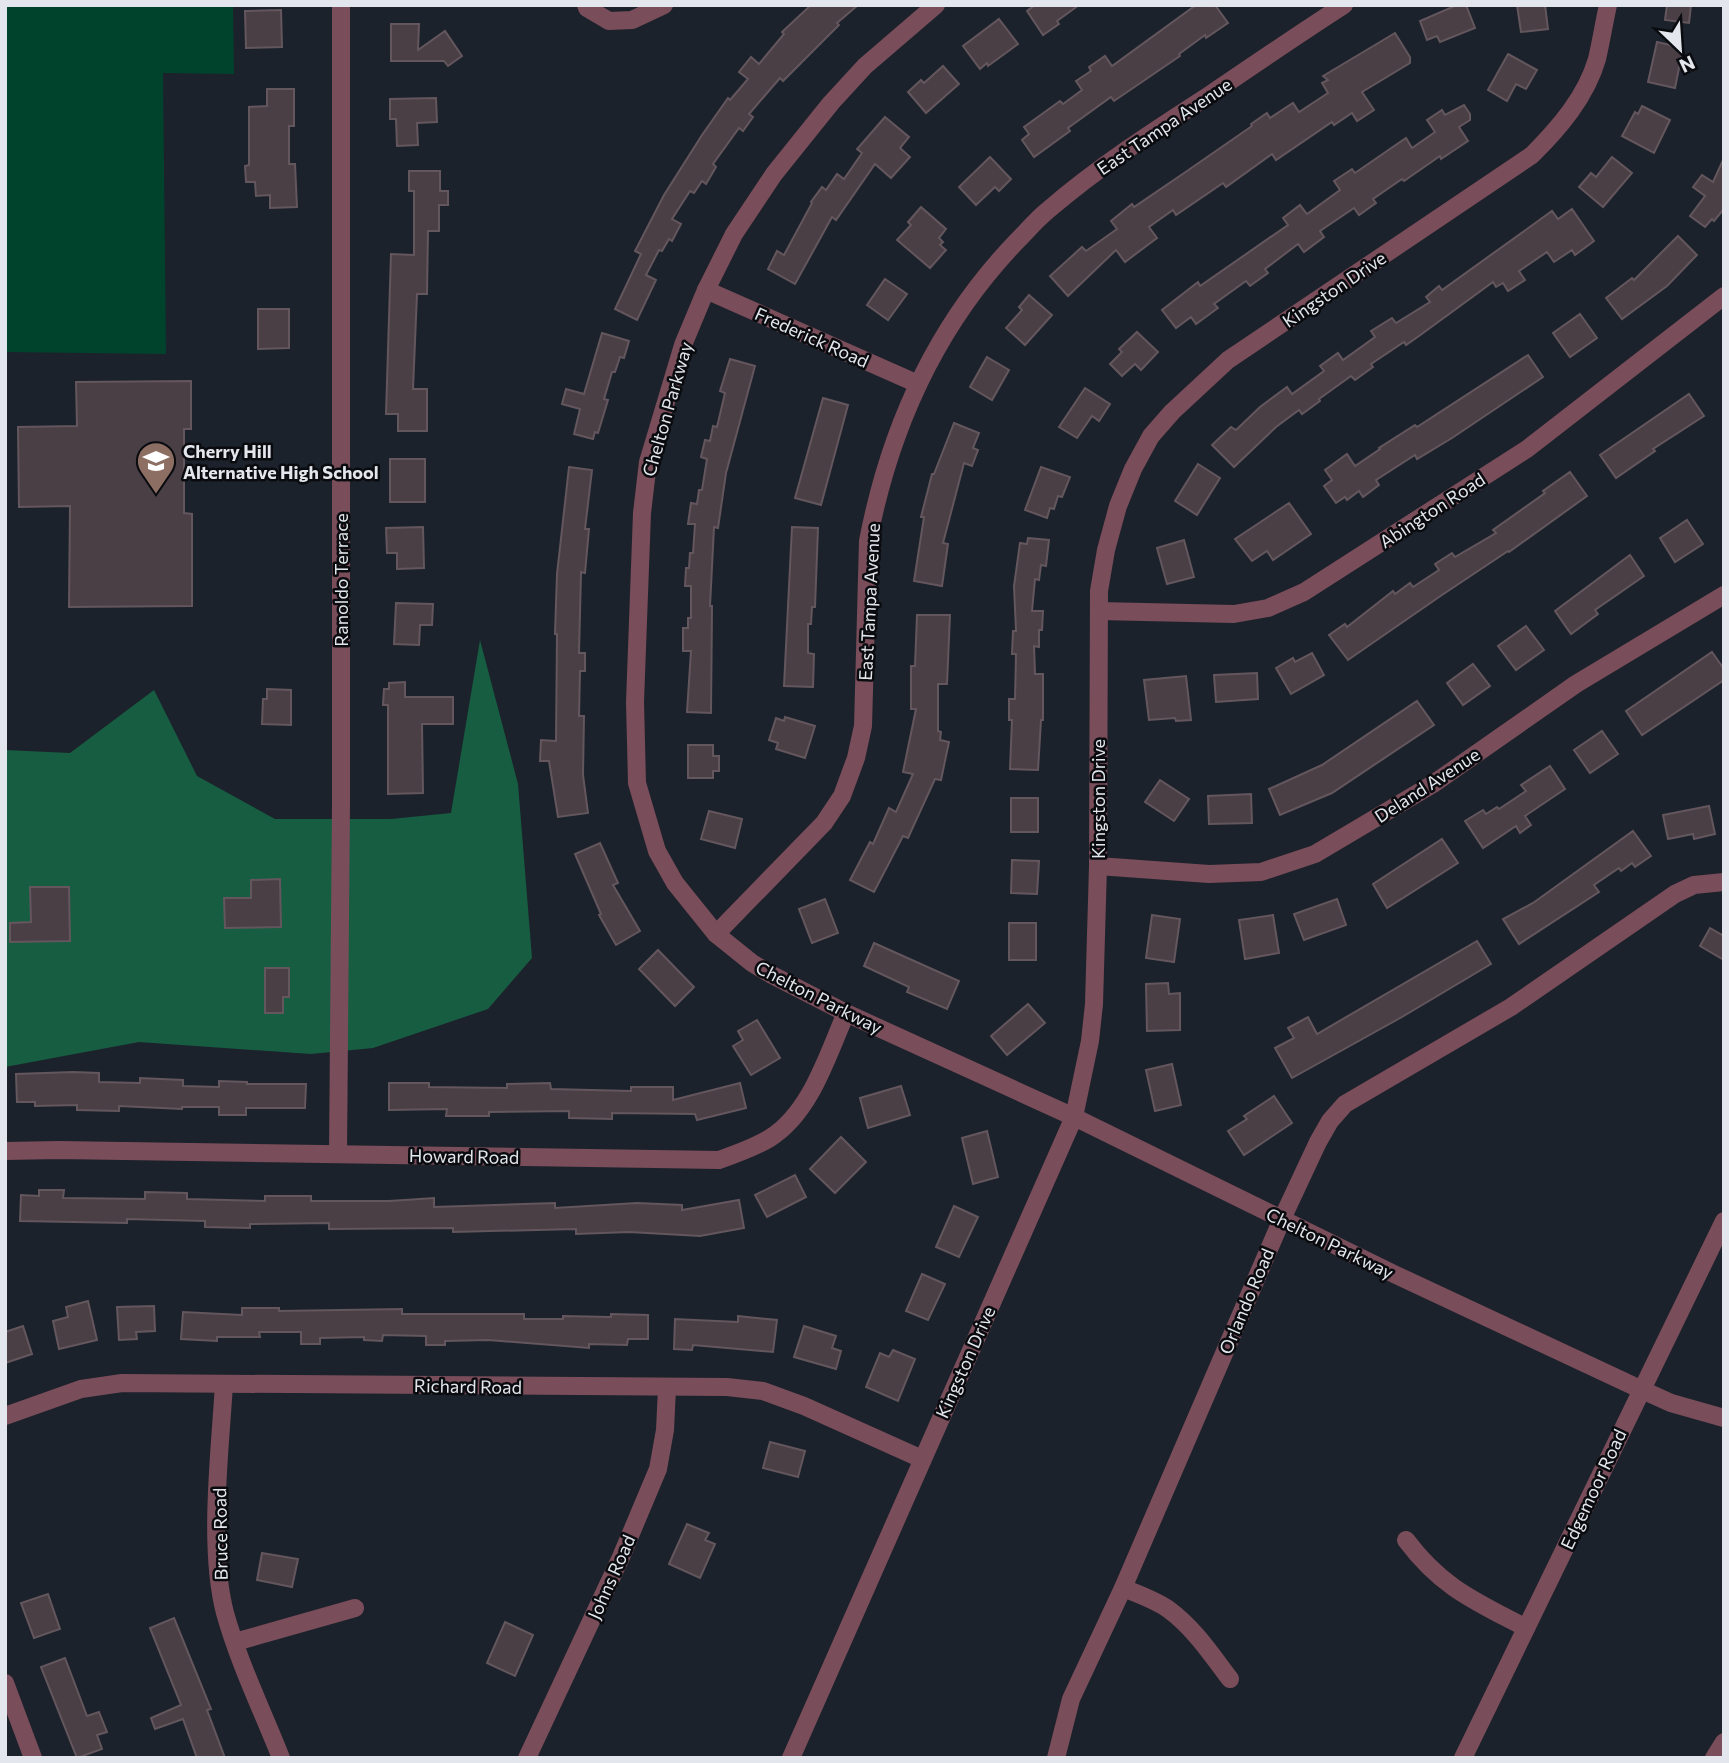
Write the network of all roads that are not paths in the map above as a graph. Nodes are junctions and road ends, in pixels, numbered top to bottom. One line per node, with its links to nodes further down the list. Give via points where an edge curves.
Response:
1 (341, 5): 18 (street, Ranoldo Terrace)
2 (586, 5): 3 (street, via 609,22 632,20)
3 (664, 5)
4 (936, 5): 7 (street, Chelton Parkway, via 864,66 799,141 753,204)
5 (1344, 5): 9 (street, East Tampa Avenue, via 1141,139 1045,212 989,270 957,312)
6 (1608, 5): 11 (street, Kingston Drive, via 1596,61 1580,97 1559,128 1532,155 1228,360 1151,436 1118,506 1106,550)
7 (706, 290): 9 (street, Frederick Road); 14 (street, Chelton Parkway, via 683,345 648,462 642,513 636,743 637,783 657,851 675,883)
8 (1724, 296): 11 (street, Abington Road, via 1527,449 1304,592 1268,608 1234,614)
9 (918, 384): 14 (street, East Tampa Avenue, via 891,451 869,541 863,726 856,758 842,796 824,823)
10 (1724, 594): 12 (street, Deland Avenue, via 1576,684 1433,784 1315,854 1261,872)
11 (1099, 611): 12 (street, Kingston Drive)
12 (1098, 866): 16 (street, Kingston Drive, via 1090,1041)
13 (1724, 882): 19 (street, Orlando Road, via 1694,885 1675,894 1511,1007 1345,1104 1318,1142)
14 (716, 934): 15 (street, Chelton Parkway, via 752,963)
15 (846, 1013): 16 (street, Chelton Parkway); 18 (street, Howard Road, via 798,1112 771,1138 719,1160)
16 (1074, 1117): 19 (street, Chelton Parkway); 26 (street, Kingston Drive)
17 (5, 1151): 18 (street, Howard Road)
18 (338, 1154)
19 (1282, 1219): 23 (street, Chelton Parkway); 28 (street, Orlando Road)
20 (1724, 1221): 23 (street, Edgemoor Road)
21 (224, 1384): 22 (street, Richard Road); 24 (street, Richard Road, via 122,1383 80,1389); 31 (street, Bruce Road, via 218,1570)
22 (667, 1388): 26 (street, Richard Road, via 763,1391); 37 (street, Johns Road, via 657,1469)
23 (1640, 1389): 25 (street, Chelton Parkway); 30 (street, Edgemoor Road)
24 (5, 1416)
25 (1724, 1418)
26 (922, 1459): 38 (street, Kingston Drive)
27 (1406, 1540): 30 (street, via 1437,1576 1457,1591)
28 (1123, 1587): 32 (street, via 1180,1619); 39 (street, Orlando Road, via 1071,1699)
29 (355, 1608): 31 (street)
30 (1526, 1628): 40 (street, Edgemoor Road)
31 (235, 1642): 36 (street, Bruce Road)
32 (1230, 1679)
33 (5, 1683): 35 (street)
34 (1724, 1742): 41 (street)
35 (33, 1758)
36 (281, 1758)
37 (527, 1758)
38 (791, 1758)
39 (1056, 1758)
40 (1463, 1758)
41 (1714, 1758)

